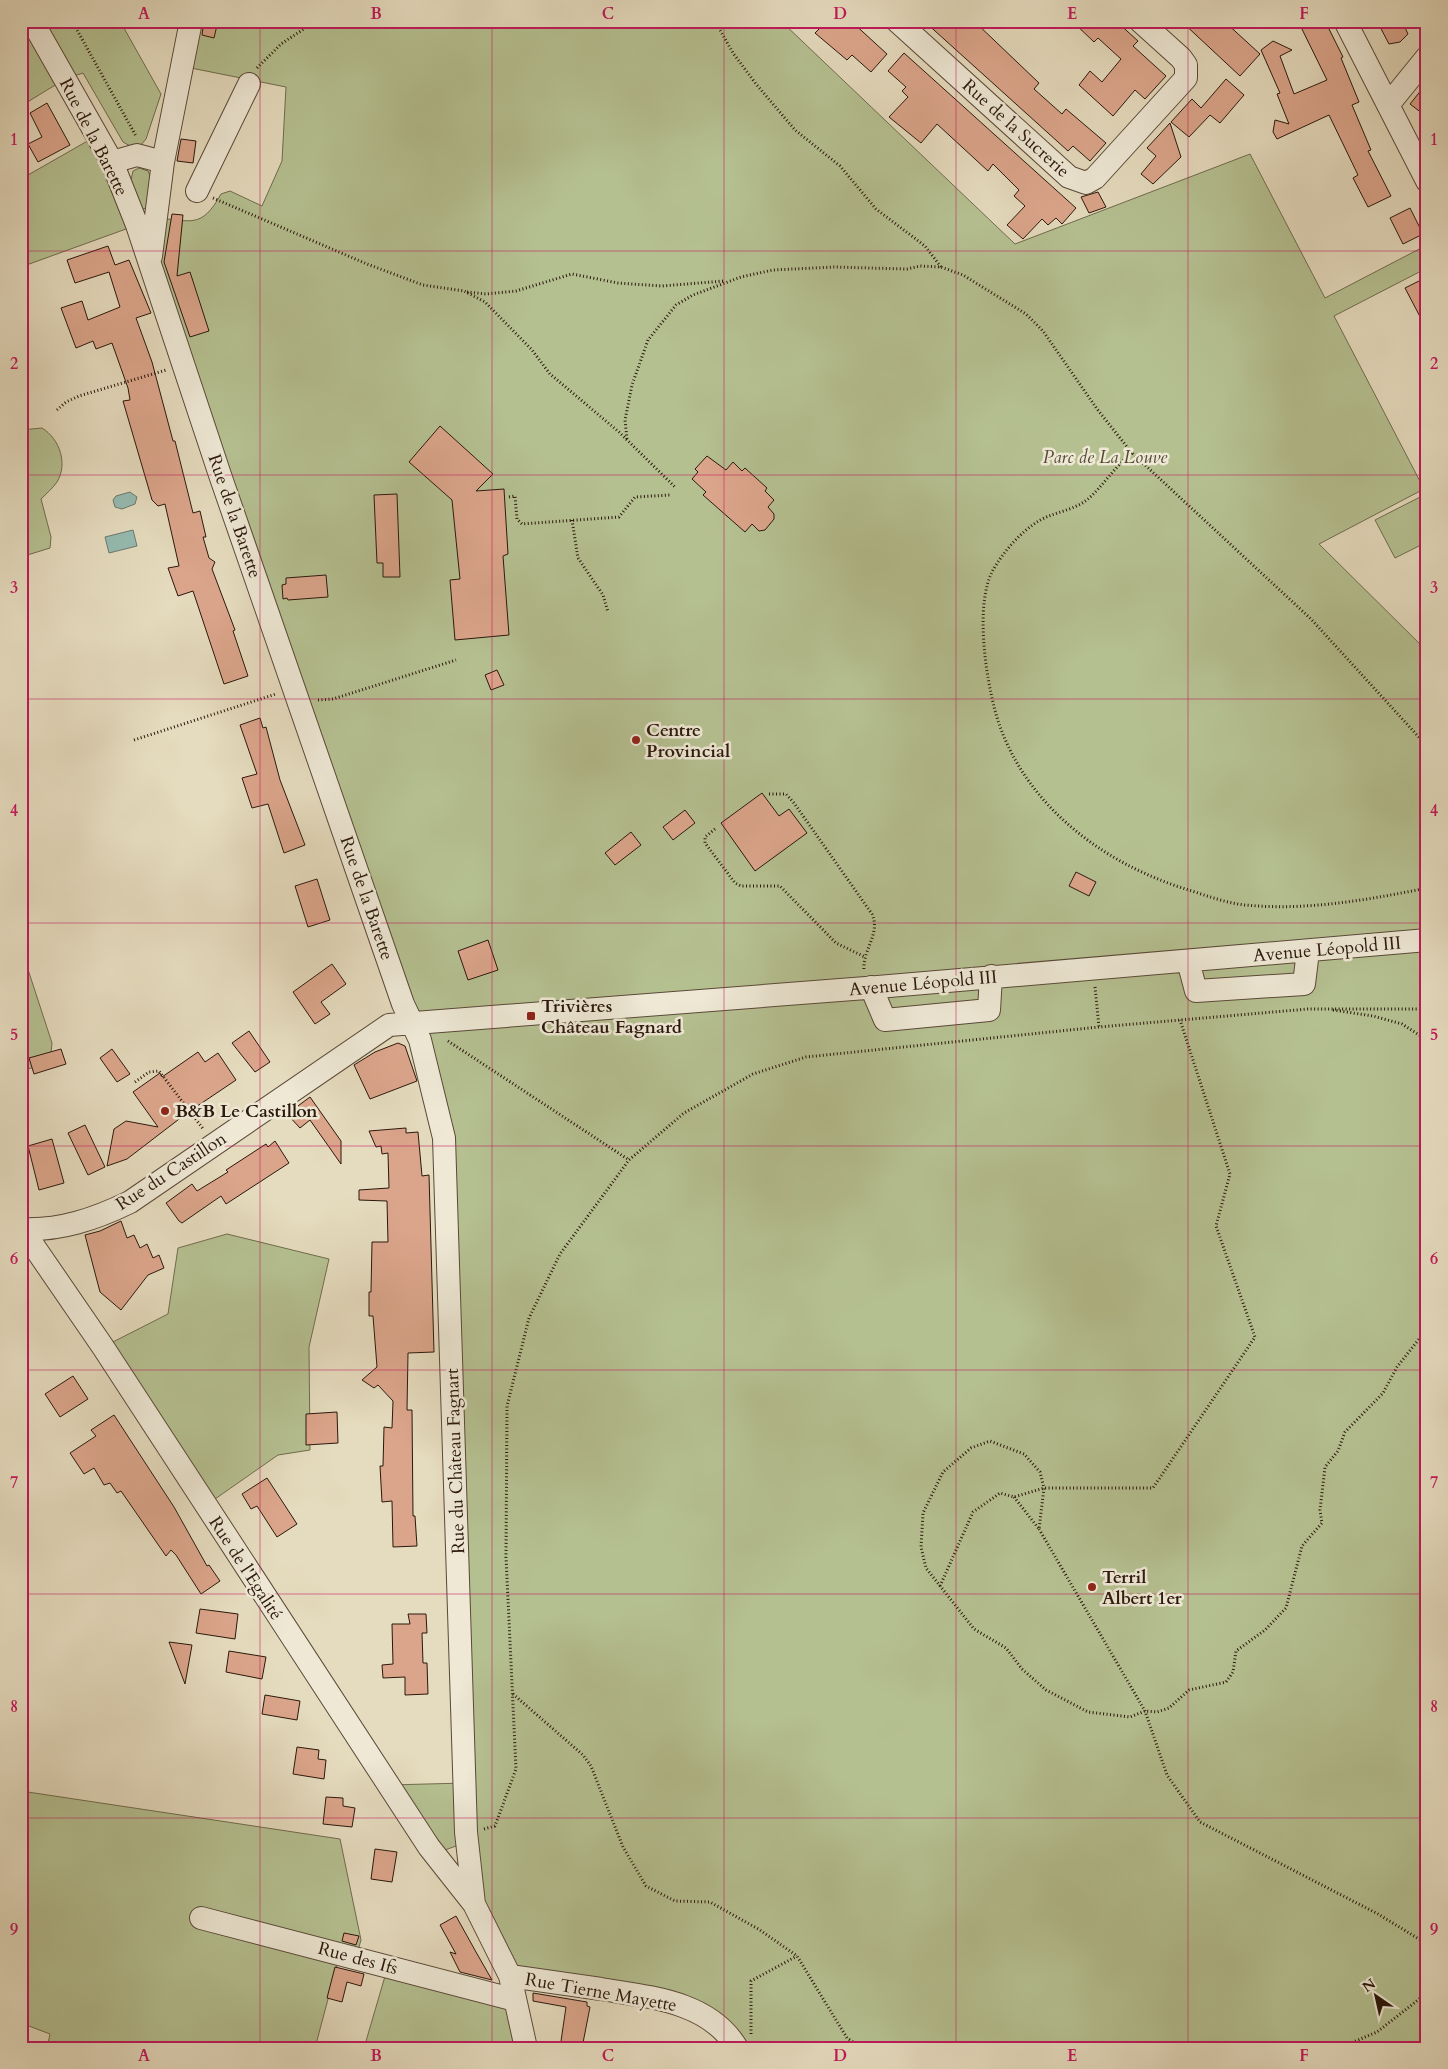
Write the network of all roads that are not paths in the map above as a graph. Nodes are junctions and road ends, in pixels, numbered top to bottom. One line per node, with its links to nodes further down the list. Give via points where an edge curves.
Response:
1 (32, 21): 9 (street, Rue de la Barette)
2 (192, 21): 10 (street)
3 (897, 21): 5 (street, Rue de la Sucrerie, via 1069,177 1086,183 1095,178 1186,78 1186,65 1181,58)
4 (1345, 21): 8 (street)
5 (1141, 22)
6 (1427, 57): 8 (street)
7 (249, 84): 12 (street)
8 (1388, 104): 11 (street)
9 (112, 162): 10 (street, via 141,155); 13 (street, Rue de la Barette)
10 (162, 171): 13 (street)
11 (1427, 181)
12 (197, 192)
13 (150, 262): 19 (street, Rue de la Barette, via 295,688)
14 (1427, 940): 15 (street, Avenue Léopold III)
15 (1308, 951): 16 (street, Avenue Léopold III); 16 (street, via 1304,984 1196,992)
16 (1188, 961): 17 (street, Avenue Léopold III)
17 (991, 976): 18 (street, Avenue Léopold III); 18 (street, via 989,1010 885,1020)
18 (868, 988): 19 (street, Avenue Léopold III)
19 (415, 1022): 20 (street, Rue du Castillon, via 389,1025 375,1033 130,1202 103,1215); 21 (street, Rue du Château Fagnart, via 444,1138 466,1832)
20 (24, 1238): 21 (street, Rue de l'Egalité, via 429,1847)
21 (474, 1904): 23 (street)
22 (200, 1918): 24 (street, Rue des Ifs)
23 (510, 1976): 24 (street); 25 (street, Rue Tierne Mayette, via 666,1999 704,2016)
24 (514, 2000): 26 (street)
25 (744, 2045)
26 (526, 2048)

